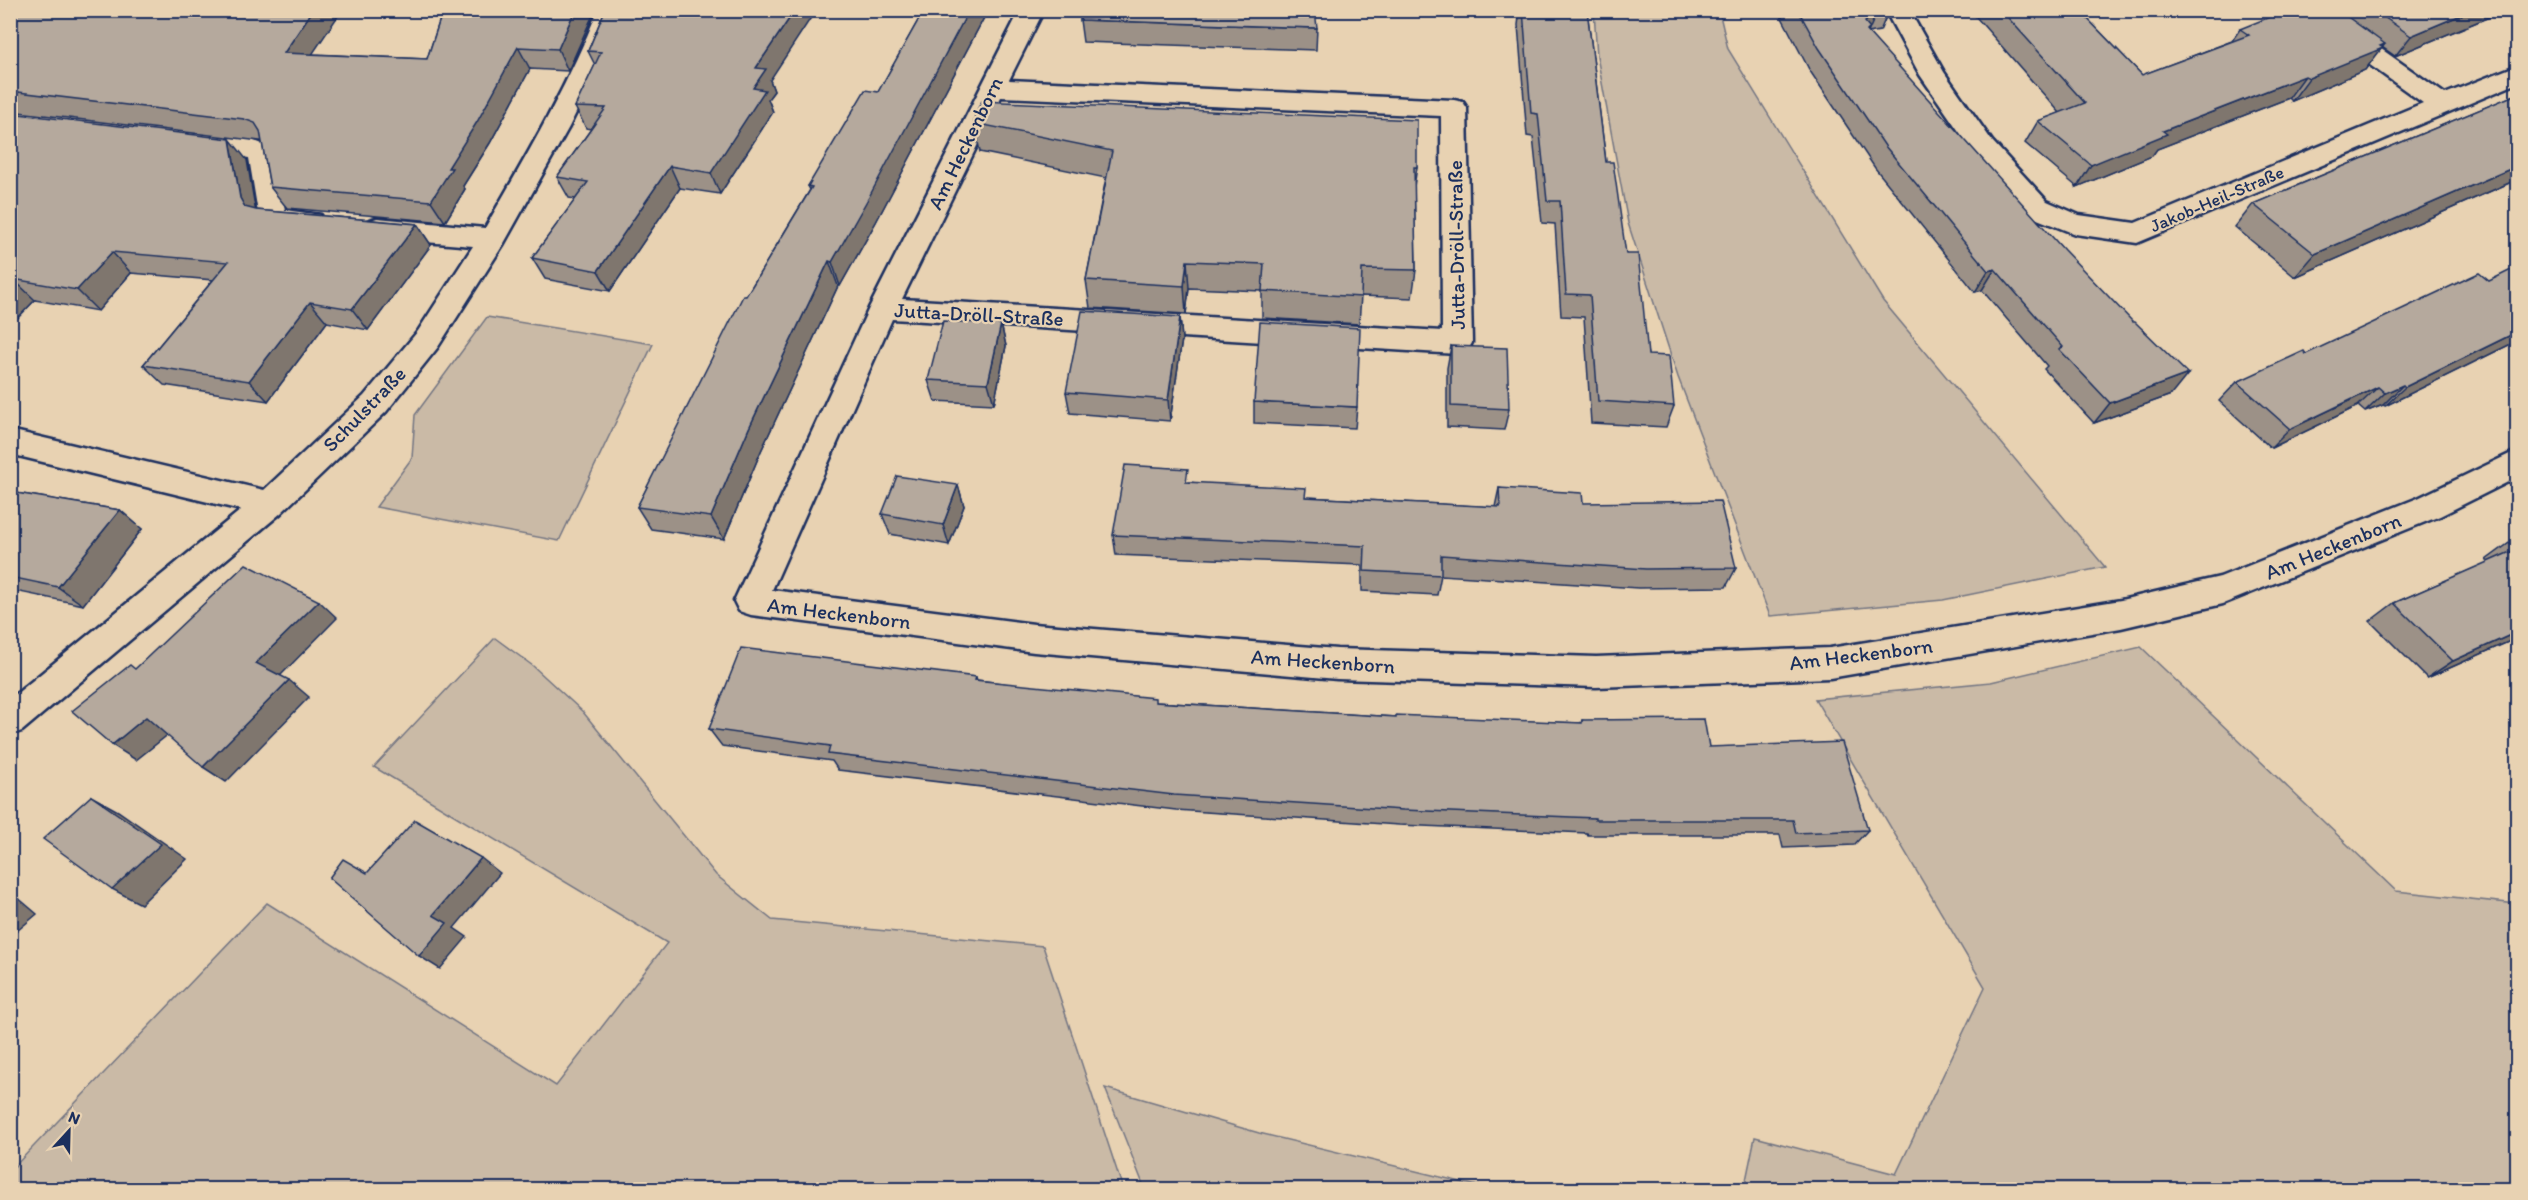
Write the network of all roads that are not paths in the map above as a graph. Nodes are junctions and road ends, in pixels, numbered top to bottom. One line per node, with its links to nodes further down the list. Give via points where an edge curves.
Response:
1 (610, 10): 9 (street, Schulstraße, via 592,57)
2 (1032, 10): 6 (street, Am Heckenborn)
3 (1897, 10): 7 (street, Jakob-Heil-Straße, via 1933,75 1983,147 2037,208 2075,224 2137,233)
4 (2309, 10): 7 (street)
5 (2517, 72): 7 (street, Jakob-Heil-Straße)
6 (992, 88): 10 (street, Am Heckenborn); 10 (street, Jutta-Dröll-Straße, via 1454,108 1457,343)
7 (2442, 104)
8 (171, 140): 9 (street, via 261,153 273,219)
9 (493, 238): 13 (street, Schulstraße, via 428,339 375,404)
10 (883, 308): 12 (street, Am Heckenborn, via 751,601 1034,638 1337,664 1596,672 1830,663 2121,614 2223,590 2429,507)
11 (10, 442): 13 (street)
12 (2517, 462)
13 (270, 504): 14 (street, Schulstraße)
14 (10, 720)

